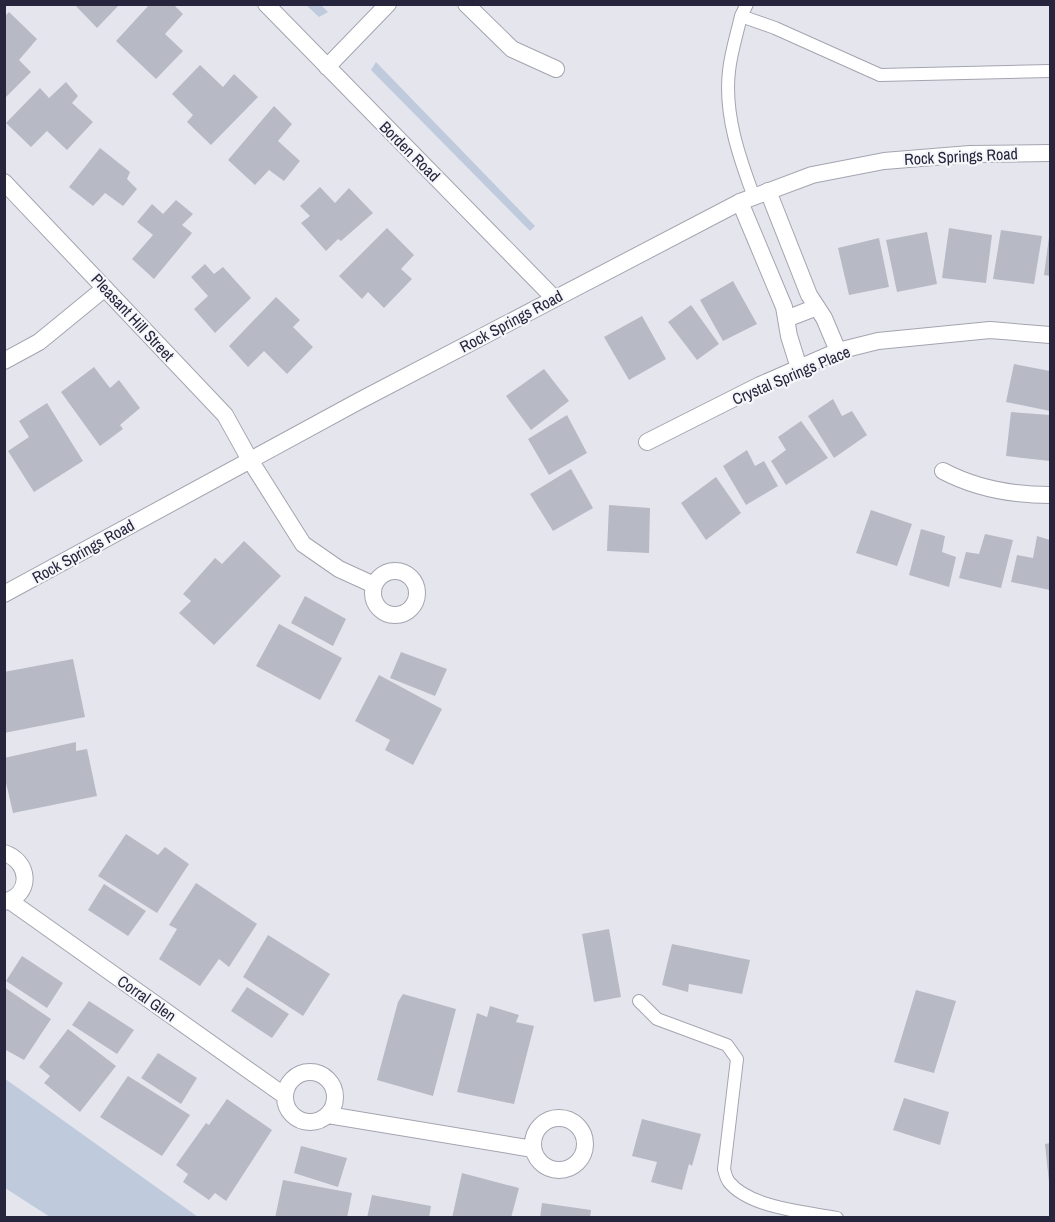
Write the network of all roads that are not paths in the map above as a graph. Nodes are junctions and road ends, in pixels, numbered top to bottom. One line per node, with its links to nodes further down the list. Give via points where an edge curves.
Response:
1 (266, 4): 5 (street, Borden Road)
2 (388, 4): 5 (street)
3 (466, 4): 6 (street, via 512,49)
4 (744, 10): 7 (lane, via 880,75); 10 (lane, via 729,71 729,99 737,153)
5 (327, 67): 12 (street, Borden Road)
6 (556, 69)
7 (1050, 71)
8 (1050, 153): 10 (street, Rock Springs Road, via 884,161 812,175)
9 (4, 182): 11 (street, Pleasant Hill Street)
10 (754, 197): 12 (street, Rock Springs Road); 13 (street); 14 (street)
11 (105, 288): 17 (street, via 39,342); 20 (street, Pleasant Hill Street, via 225,415)
12 (554, 298): 20 (street, Rock Springs Road)
13 (816, 307): 14 (street); 16 (street)
14 (786, 319): 18 (street)
15 (1050, 335): 16 (street, Crystal Springs Place, via 990,330 878,341)
16 (838, 351): 18 (street, Crystal Springs Place)
17 (4, 361)
18 (799, 368): 19 (street, Crystal Springs Place)
19 (647, 442)
20 (250, 460): 23 (street, Pleasant Hill Street, via 303,544 339,569); 24 (street, Rock Springs Road)
21 (943, 471): 22 (street, via 992,490)
22 (1050, 495)
23 (374, 585)
24 (4, 594)
25 (4, 853): 26 (street, Corral Glen, via 19,861 25,875 21,890)
26 (7, 901): 28 (street, Corral Glen)
27 (639, 1002): 31 (lane, via 657,1019 728,1046 736,1059 724,1169 728,1181 742,1194 769,1204)
28 (285, 1096): 29 (street, Corral Glen, via 296,1118 313,1122); 29 (street, via 287,1087 299,1075 322,1075 335,1093)
29 (328, 1115): 30 (street, Corral Glen)
30 (533, 1149)
31 (837, 1218)

